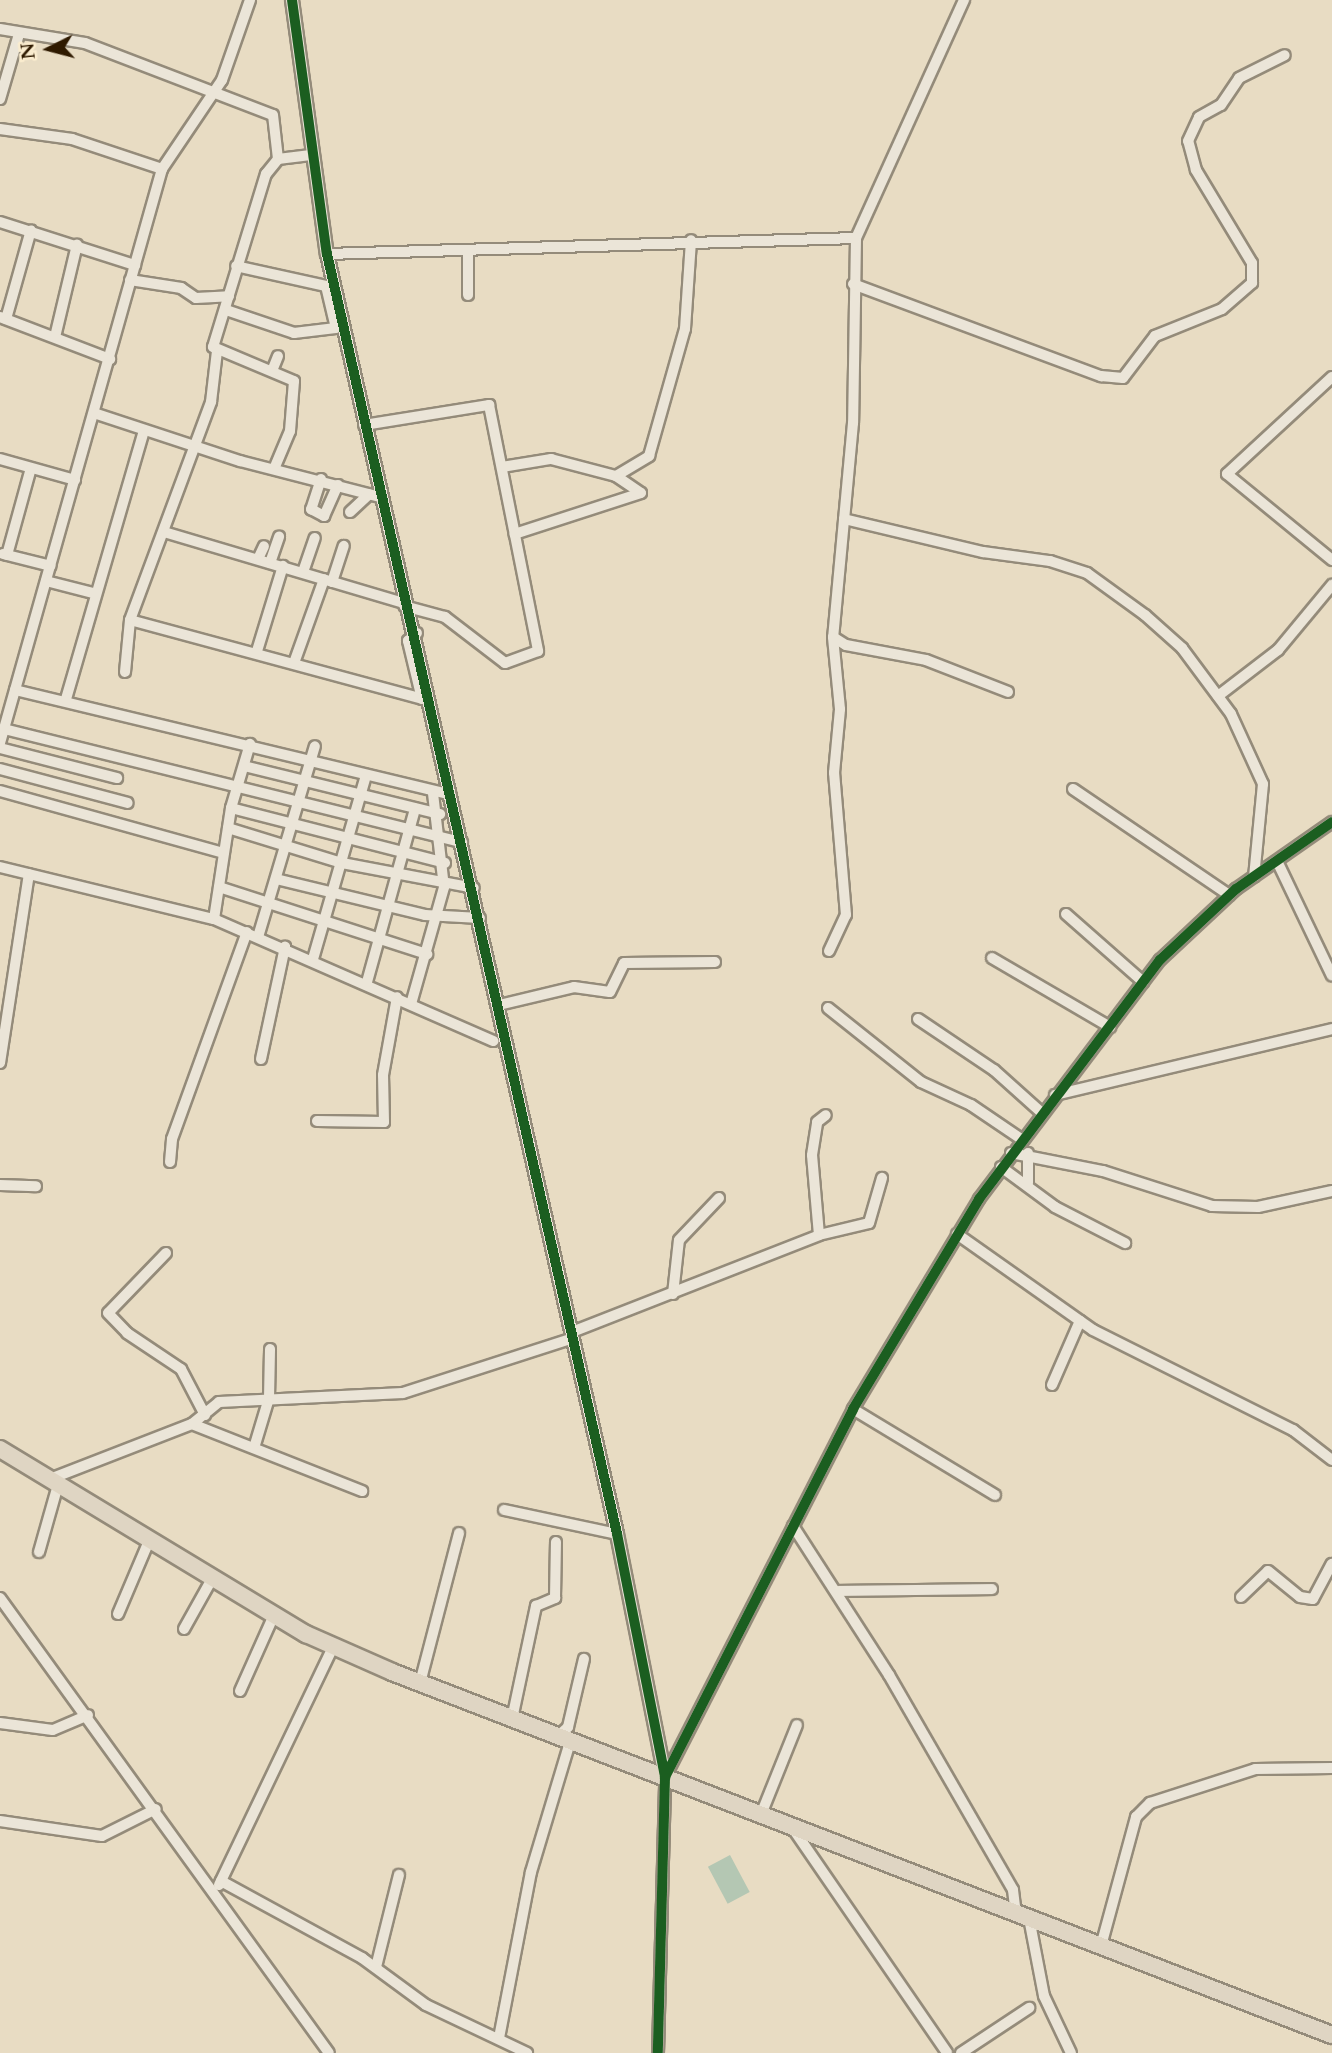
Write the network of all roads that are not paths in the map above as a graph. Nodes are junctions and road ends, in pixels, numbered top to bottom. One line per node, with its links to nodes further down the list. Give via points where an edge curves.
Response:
1 (250, 0): 7 (street)
2 (292, 0): 10 (street)
3 (964, 0): 15 (street)
4 (0, 29): 5 (street)
5 (19, 34): 7 (street, via 85,43); 8 (street)
6 (1285, 55): 23 (street, via 1239,78 1221,106 1199,117 1188,141 1196,170 1252,263 1252,283 1213,314 1155,336 1123,378 1101,376)
7 (215, 90): 11 (street, via 273,115); 12 (street)
8 (0, 99)
9 (0, 129): 12 (street, via 72,139)
10 (313, 155): 11 (street); 19 (street)
11 (278, 159): 21 (street, via 265,174)
12 (162, 169): 20 (street)
13 (0, 222): 14 (street)
14 (31, 230): 17 (street); 27 (street)
15 (856, 238): 16 (street); 23 (street)
16 (691, 240): 18 (street); 42 (street, via 685,329 649,456)
17 (77, 244): 20 (street); 28 (street)
18 (468, 251): 19 (street); 24 (street)
19 (327, 254): 35 (street)
20 (135, 265): 22 (street)
21 (236, 266): 25 (street); 26 (street, via 326,286 336,328 294,333)
22 (130, 281): 25 (street, via 181,288 196,298); 31 (street)
23 (853, 284): 48 (street, via 853,423)
24 (468, 295)
25 (229, 296): 26 (street)
26 (226, 310): 29 (street, via 213,347)
27 (3, 318): 28 (street)
28 (55, 337): 31 (street)
29 (218, 351): 32 (street); 37 (street, via 211,401)
30 (278, 356): 32 (street)
31 (110, 359): 34 (street)
32 (272, 371): 41 (street, via 294,381 296,396)
33 (1332, 377): 57 (street, via 1227,474)
34 (94, 413): 36 (street); 44 (street)
35 (364, 425): 39 (street, via 486,403); 46 (street)
36 (144, 431): 37 (street); 65 (street)
37 (191, 447): 41 (street); 49 (street)
38 (0, 459): 40 (street)
39 (502, 467): 42 (street, via 551,459); 50 (street)
40 (31, 468): 44 (street); 55 (street)
41 (274, 469): 43 (street)
42 (616, 476): 50 (street, via 641,493)
43 (321, 479): 45 (street); 45 (street, via 312,509 324,516)
44 (75, 480): 59 (street)
45 (338, 485): 46 (street)
46 (374, 495): 47 (street); 66 (street)
47 (350, 512)
48 (844, 519): 69 (street); 75 (street, via 1087,573 1182,648)
49 (164, 532): 56 (street); 67 (street)
50 (515, 534): 66 (street, via 538,651 505,663 445,617)
51 (279, 537): 58 (street)
52 (315, 538): 61 (street)
53 (264, 545): 56 (street)
54 (344, 546): 63 (street)
55 (3, 555): 59 (street)
56 (258, 559): 58 (street)
57 (1332, 560)
58 (271, 563): 60 (street)
59 (51, 566): 62 (street)
60 (283, 566): 61 (street); 70 (street)
61 (303, 572): 63 (street)
62 (46, 580): 65 (street); 73 (street)
63 (328, 580): 66 (street); 71 (street)
64 (1332, 585): 75 (street, via 1278,650)
65 (93, 593): 76 (street)
66 (404, 605): 68 (street)
67 (130, 620): 70 (street); 72 (street)
68 (417, 634): 71 (street, via 408,641 422,698); 92 (street)
69 (834, 637): 74 (street, via 846,645 926,660); 134 (street, via 840,709 834,773 846,915)
70 (257, 651): 71 (street)
71 (294, 663)
72 (125, 673)
73 (15, 690): 76 (street); 77 (street)
74 (1008, 691)
75 (1219, 696): 116 (street, via 1263,784)
76 (66, 699): 79 (street)
77 (4, 729): 78 (street); 88 (street)
78 (0, 743)
79 (250, 744): 82 (street); 83 (street)
80 (315, 746): 82 (street)
81 (0, 748): 86 (street)
82 (310, 761): 85 (street); 87 (street)
83 (244, 766): 87 (street); 88 (street)
84 (0, 769): 94 (street)
85 (366, 775): 91 (street); 93 (street)
86 (117, 778)
87 (304, 782): 93 (street); 95 (street)
88 (237, 785): 95 (street); 96 (street)
89 (1073, 789): 122 (street)
90 (0, 791): 108 (street)
91 (433, 793): 92 (street); 98 (street)
92 (451, 795): 106 (street)
93 (360, 797): 97 (street); 99 (street)
94 (128, 803)
95 (298, 803): 99 (street); 101 (street)
96 (231, 808): 101 (street); 102 (street)
97 (415, 809): 98 (street); 103 (street)
98 (440, 814): 105 (street)
99 (356, 817): 103 (street); 104 (street)
100 (1332, 822): 110 (street)
101 (292, 824): 104 (street); 107 (street)
102 (228, 828): 107 (street); 108 (street)
103 (409, 832): 105 (street); 109 (street)
104 (348, 840): 109 (street); 111 (street)
105 (442, 840): 106 (street); 112 (street)
106 (462, 842): 120 (street)
107 (284, 846): 111 (street); 117 (street)
108 (224, 853): 118 (street)
109 (404, 853): 112 (street); 114 (street)
110 (1278, 861): 116 (street); 139 (street)
111 (342, 863): 114 (street); 121 (street)
112 (445, 863): 119 (street)
113 (0, 867): 115 (street)
114 (396, 873): 119 (street); 124 (street)
115 (29, 874): 128 (street); 151 (street)
116 (1254, 877): 122 (street)
117 (276, 879): 121 (street); 123 (street)
118 (219, 887): 123 (street); 128 (street)
119 (444, 887): 120 (street); 126 (street)
120 (474, 888): 127 (street)
121 (333, 893): 124 (street); 129 (street)
122 (1229, 895): 141 (street)
123 (268, 905): 129 (street); 131 (street)
124 (388, 906): 126 (street); 132 (street)
125 (1066, 914): 141 (street)
126 (436, 917): 127 (street); 135 (street)
127 (480, 918): 144 (street)
128 (214, 919): 130 (street)
129 (326, 922): 132 (street); 136 (street)
130 (247, 932): 131 (street); 159 (street, via 172,1139)
131 (258, 937): 133 (street)
132 (380, 941): 135 (street); 140 (street)
133 (285, 947): 136 (street); 150 (street)
134 (829, 951)
135 (427, 954): 143 (street)
136 (313, 958): 140 (street)
137 (992, 958): 147 (street)
138 (715, 962): 144 (street, via 624,962 610,992 563,988)
139 (1332, 976)
140 (367, 982): 142 (street)
141 (1143, 982): 147 (street)
142 (397, 997): 143 (street); 155 (street, via 383,1075 384,1122)
143 (411, 1004): 149 (street)
144 (499, 1005): 173 (street)
145 (828, 1008): 156 (street, via 921,1082 971,1104)
146 (918, 1019): 153 (street, via 994,1070)
147 (1110, 1027): 152 (street)
148 (1332, 1028): 152 (street)
149 (493, 1041)
150 (261, 1059)
151 (0, 1063)
152 (1055, 1095): 153 (street)
153 (1042, 1113): 156 (street)
154 (826, 1115): 168 (street, via 817,1122 812,1155)
155 (317, 1121)
156 (1021, 1139): 157 (street)
157 (1011, 1153): 158 (street); 160 (street)
158 (1028, 1153): 162 (street); 165 (street, via 1212,1206 1258,1207)
159 (170, 1162)
160 (1001, 1167): 162 (street); 167 (street)
161 (883, 1178): 168 (street, via 869,1223)
162 (1028, 1183): 169 (street, via 1055,1207)
163 (0, 1185): 164 (street)
164 (36, 1186)
165 (1330, 1194)
166 (719, 1198): 171 (street, via 679,1240)
167 (957, 1234): 172 (street); 177 (street)
168 (819, 1235): 171 (street)
169 (1125, 1243)
170 (166, 1253): 178 (street, via 108,1313 127,1333 181,1369)
171 (673, 1294): 173 (street)
172 (1080, 1321): 175 (street); 182 (street, via 1293,1430)
173 (573, 1335): 176 (street, via 403,1393); 189 (street)
174 (270, 1349): 176 (street)
175 (1052, 1385)
176 (269, 1398): 178 (street, via 219,1402); 180 (street)
177 (853, 1409): 185 (street); 187 (street)
178 (205, 1415): 179 (street)
179 (192, 1424): 180 (street); 183 (street)
180 (254, 1448): 184 (street)
181 (0, 1449): 183 (main road)
182 (1332, 1460)
183 (54, 1482): 190 (main road); 192 (street)
184 (362, 1491)
185 (995, 1496)
186 (504, 1510): 189 (street)
187 (793, 1526): 196 (street); 212 (street)
188 (459, 1533): 204 (street)
189 (617, 1534): 212 (street)
190 (149, 1541): 194 (main road); 199 (street)
191 (556, 1542): 207 (street, via 555,1598 536,1606)
192 (38, 1552)
193 (1332, 1564): 197 (street, via 1313,1599 1300,1597 1268,1571)
194 (212, 1579): 200 (main road); 201 (street)
195 (992, 1590): 196 (street)
196 (839, 1591): 220 (street, via 1013,1890)
197 (1241, 1597)
198 (0, 1598): 206 (street)
199 (118, 1614)
200 (274, 1615): 202 (main road); 205 (street)
201 (184, 1629)
202 (334, 1645): 204 (main road); 218 (street)
203 (584, 1659): 210 (street)
204 (420, 1683): 207 (main road)
205 (240, 1691)
206 (88, 1715): 208 (street, via 53,1730); 213 (street)
207 (512, 1719): 210 (main road)
208 (0, 1723)
209 (797, 1725): 214 (street)
210 (563, 1739): 212 (main road); 225 (street)
211 (1332, 1768): 221 (street, via 1255,1769 1150,1803 1136,1817)
212 (665, 1777): 214 (main road); 228 (street)
213 (156, 1809): 215 (street, via 102,1836); 219 (street)
214 (760, 1817): 216 (main road)
215 (0, 1821)
216 (794, 1830): 220 (main road); 229 (street)
217 (399, 1875): 222 (street)
218 (221, 1881): 219 (street); 222 (street)
219 (215, 1892): 226 (street)
220 (1022, 1916): 221 (main road); 231 (street, via 1044,1996)
221 (1101, 1946): 224 (main road)
222 (376, 1967): 225 (street, via 426,2005)
223 (1029, 2008): 230 (street)
224 (1332, 2035)
225 (499, 2038): 227 (street)
226 (330, 2053)
227 (527, 2053)
228 (658, 2053)
229 (947, 2053)
230 (961, 2053)
231 (1071, 2053)

